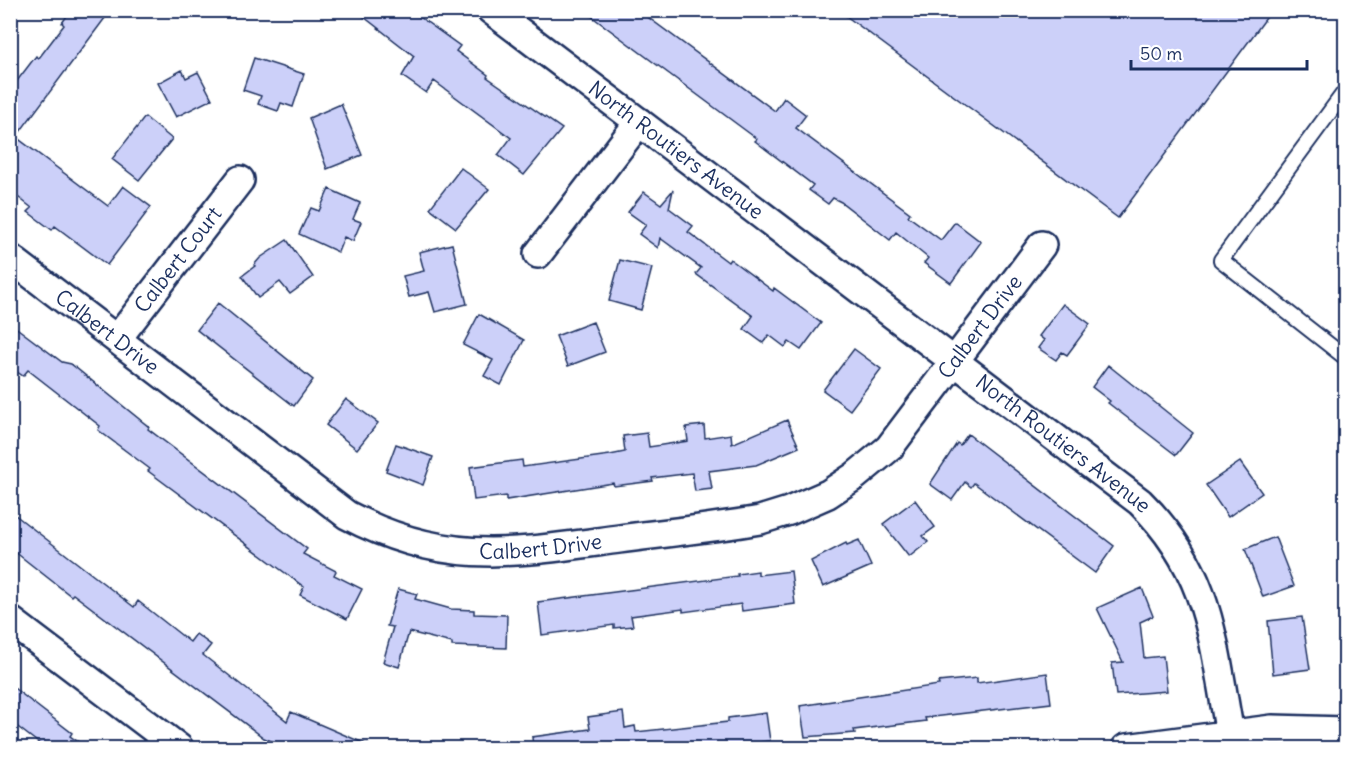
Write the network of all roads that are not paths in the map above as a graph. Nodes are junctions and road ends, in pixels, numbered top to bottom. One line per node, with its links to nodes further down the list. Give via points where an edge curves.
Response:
1 (491, 10): 3 (street, North Routiers Avenue)
2 (1346, 90): 9 (lane, via 1221,260)
3 (639, 122): 6 (street); 10 (street, North Routiers Avenue)
4 (240, 180): 8 (street, Calbert Court)
5 (1042, 245): 10 (street, Calbert Drive)
6 (538, 254)
7 (10, 258): 8 (street, Calbert Drive)
8 (117, 339): 10 (street, Calbert Drive, via 347,515 429,547 482,554 526,552 752,521 789,512 828,494 889,448)
9 (1346, 358)
10 (956, 361): 13 (street, North Routiers Avenue, via 1122,487 1147,509 1174,542 1200,589 1210,619)
11 (10, 620): 14 (street)
12 (1346, 731): 13 (street, via 1272,729)
13 (1230, 734): 15 (street)
14 (179, 748)
15 (1126, 748)

